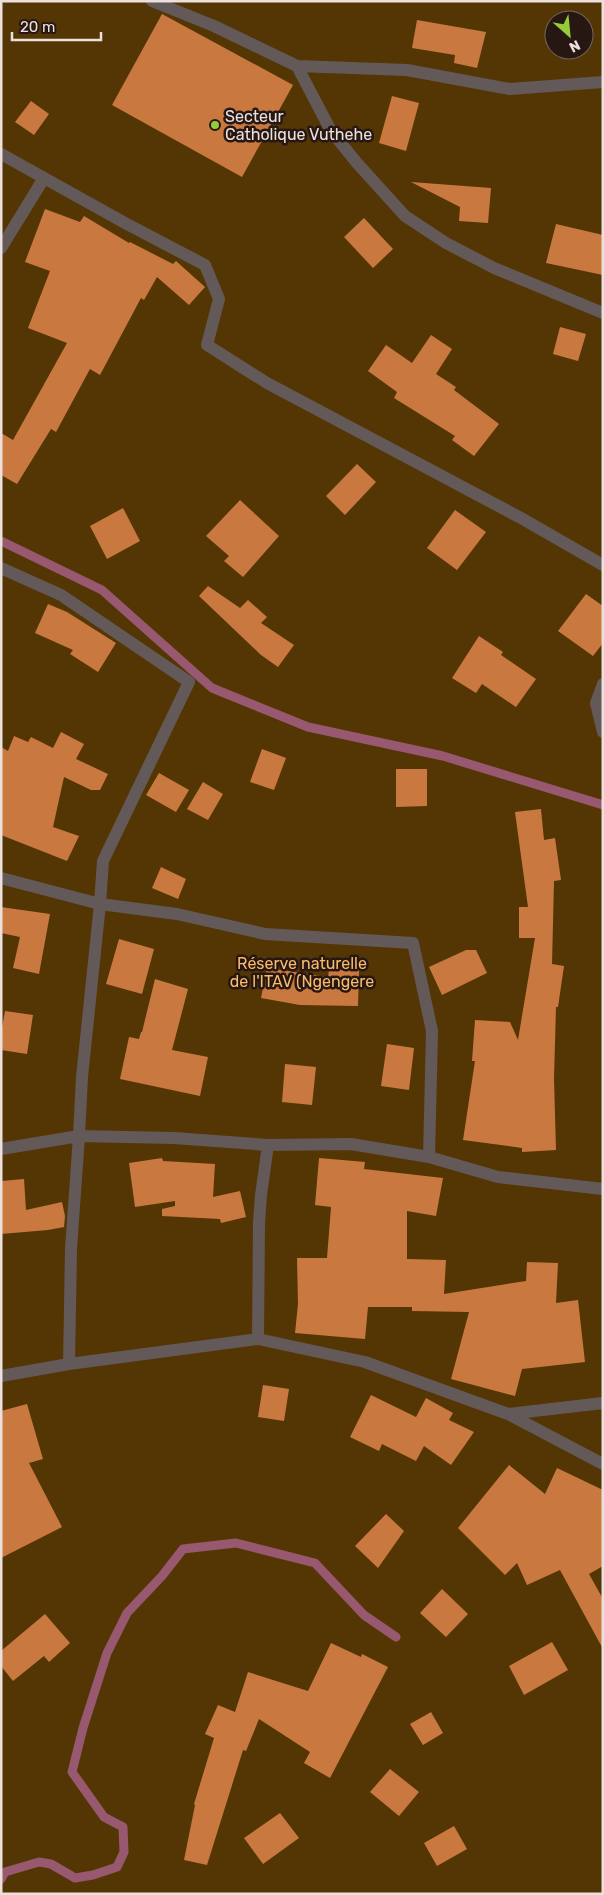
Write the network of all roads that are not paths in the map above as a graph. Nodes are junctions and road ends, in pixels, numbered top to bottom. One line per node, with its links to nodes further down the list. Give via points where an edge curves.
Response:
1 (152, 1): 2 (street, via 214,26)
2 (297, 66): 3 (street, via 407,70 510,90); 7 (street, via 331,131 405,216 446,244 494,268)
3 (603, 82)
4 (1, 154): 5 (street)
5 (44, 178): 6 (street); 8 (street, via 205,265 219,299 207,345 266,383)
6 (1, 248)
7 (603, 313)
8 (603, 565)
9 (1, 569): 13 (street, via 61,595 189,682 103,861)
10 (603, 684): 11 (street, via 596,703)
11 (603, 732)
12 (1, 878): 13 (street)
13 (100, 904): 14 (street, via 85,1033); 17 (street, via 176,914 265,934 413,942 432,1031)
14 (80, 1136): 15 (street); 16 (street); 20 (street, via 71,1248)
15 (268, 1145): 17 (street, via 351,1144); 19 (street, via 259,1223)
16 (1, 1149)
17 (429, 1157): 18 (street, via 498,1177)
18 (603, 1189)
19 (258, 1339): 20 (street); 23 (street, via 365,1362)
20 (69, 1364): 21 (street)
21 (1, 1376)
22 (603, 1403): 23 (street)
23 (508, 1414): 24 (street)
24 (603, 1464)

